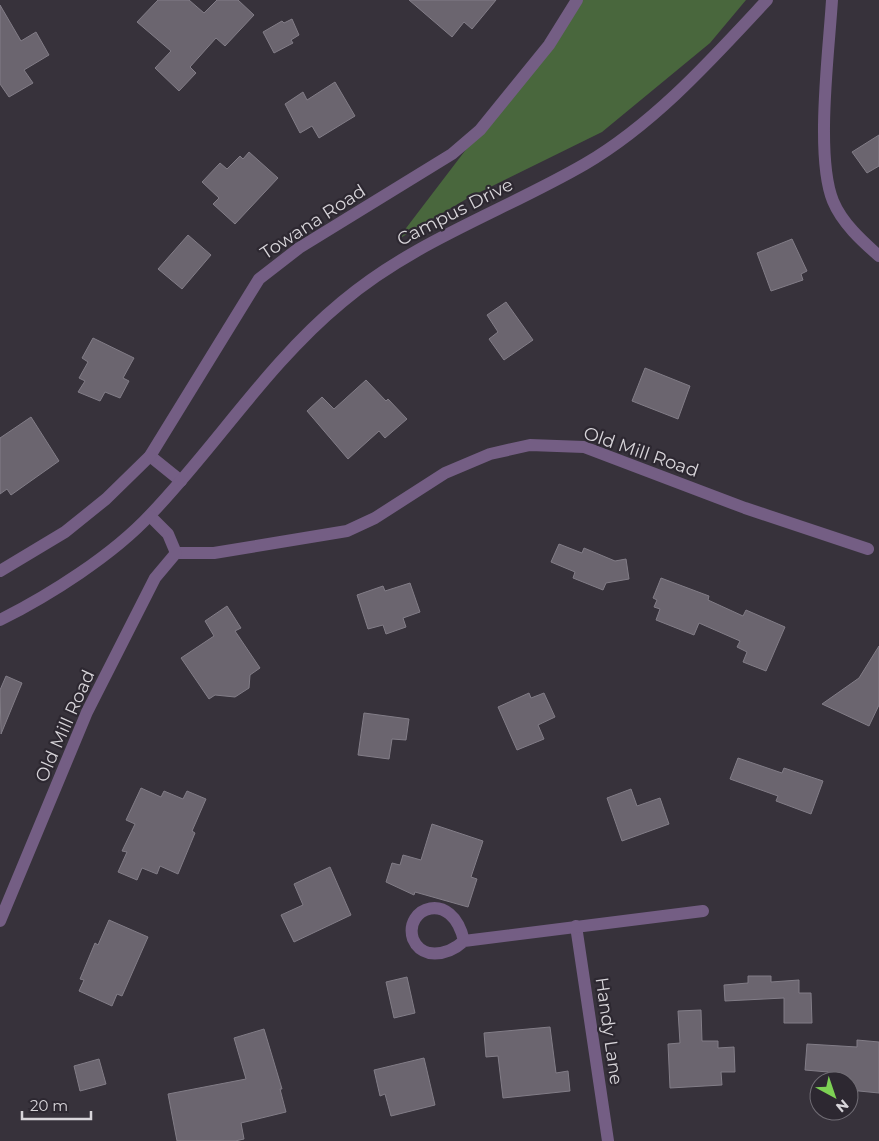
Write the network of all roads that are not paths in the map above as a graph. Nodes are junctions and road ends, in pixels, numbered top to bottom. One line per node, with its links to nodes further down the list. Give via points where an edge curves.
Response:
1 (577, 0): 5 (street, Towana Road, via 549,45 480,130 452,154 299,248 259,279)
2 (767, 0): 6 (street, Campus Drive, via 675,95 618,141 537,191 421,246 341,302 285,356)
3 (832, 0): 4 (street, via 825,121 829,186 832,199 849,227)
4 (879, 256)
5 (150, 456): 6 (street); 10 (street, Towana Road, via 66,532)
6 (181, 481): 7 (street)
7 (150, 516): 9 (street, via 168,534); 11 (street, via 89,566)
8 (868, 549): 9 (street, Old Mill Road, via 745,508 584,447 530,445 490,454 445,473 375,518 347,531 214,553)
9 (176, 553): 13 (street, Old Mill Road, via 155,578 87,712)
10 (0, 571)
11 (0, 620)
12 (703, 911): 14 (street)
13 (0, 921)
14 (576, 926): 15 (street); 16 (street, Handy Lane)
15 (464, 941)
16 (608, 1141)

